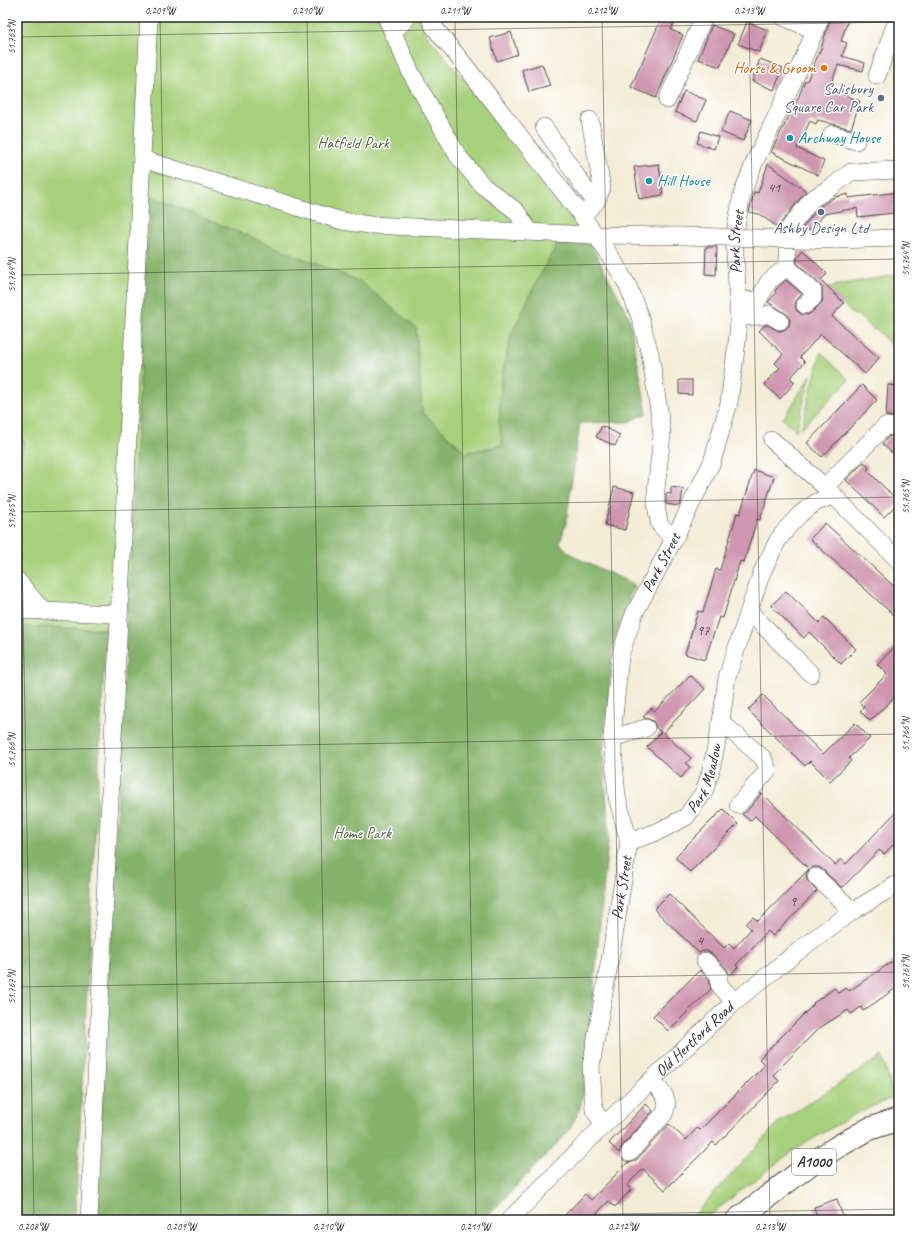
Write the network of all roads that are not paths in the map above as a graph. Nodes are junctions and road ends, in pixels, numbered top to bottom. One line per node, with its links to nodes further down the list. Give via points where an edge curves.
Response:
1 (149, 17): 15 (street)
2 (408, 17): 6 (street)
3 (429, 17): 18 (street, via 434,27)
4 (704, 17): 10 (street)
5 (783, 17): 7 (street)
6 (389, 24): 19 (street, via 411,73 458,156 483,186 516,211)
7 (818, 24): 24 (street, Park Street, via 742,194 734,238)
8 (894, 28): 9 (street)
9 (877, 76)
10 (668, 100)
11 (590, 120): 17 (street, via 602,188)
12 (544, 127): 17 (street)
13 (832, 134): 14 (street)
14 (856, 141)
15 (142, 159): 19 (street, via 342,221 370,225); 35 (street)
16 (899, 170): 22 (street, via 851,172 812,199 788,230)
17 (596, 202): 18 (street)
18 (582, 216): 20 (street)
19 (530, 232): 20 (street)
20 (594, 235): 21 (street, bridge, via 835,240); 29 (street, via 628,286 650,354 662,435 656,504 660,525)
21 (899, 238)
22 (787, 267): 23 (street, via 812,291 813,298); 24 (street, via 769,281 758,300)
23 (805, 305)
24 (738, 309): 25 (street, via 760,316 769,314); 29 (street, Park Street, via 738,334 727,411 712,462)
25 (780, 321)
26 (899, 427): 28 (street, via 885,426)
27 (772, 440): 28 (street)
28 (830, 491): 30 (street); 34 (street, Park Meadow, via 800,514 778,540 762,572)
29 (674, 539): 39 (street, Park Street, via 634,614 620,656)
30 (899, 561)
31 (17, 580): 33 (street)
32 (17, 610): 33 (street)
33 (43, 611): 35 (street)
34 (749, 611): 36 (street); 37 (street, Park Meadow, via 727,677)
35 (119, 614): 51 (street)
36 (811, 674)
37 (721, 722): 40 (street, Park Meadow, via 763,758 768,770); 41 (street, Park Meadow, via 704,792 686,818)
38 (646, 728): 39 (street)
39 (612, 738): 41 (street, Park Street, via 617,797)
40 (738, 805)
41 (629, 842): 49 (street, Park Street, via 591,1066 594,1110)
42 (816, 877): 44 (street)
43 (899, 883): 44 (street, Old Hertford Road)
44 (853, 911): 46 (street, Old Hertford Road)
45 (705, 961): 46 (street, via 719,975 719,984)
46 (734, 1002): 47 (street, Old Hertford Road)
47 (651, 1080): 49 (street, Old Hertford Road); 50 (street, via 664,1094 667,1108)
48 (899, 1119): 53 (main road, A1000, via 869,1129 808,1165)
49 (604, 1124): 52 (street, Old Hertford Road)
50 (629, 1153)
51 (89, 1220)
52 (510, 1220)
53 (737, 1220)

